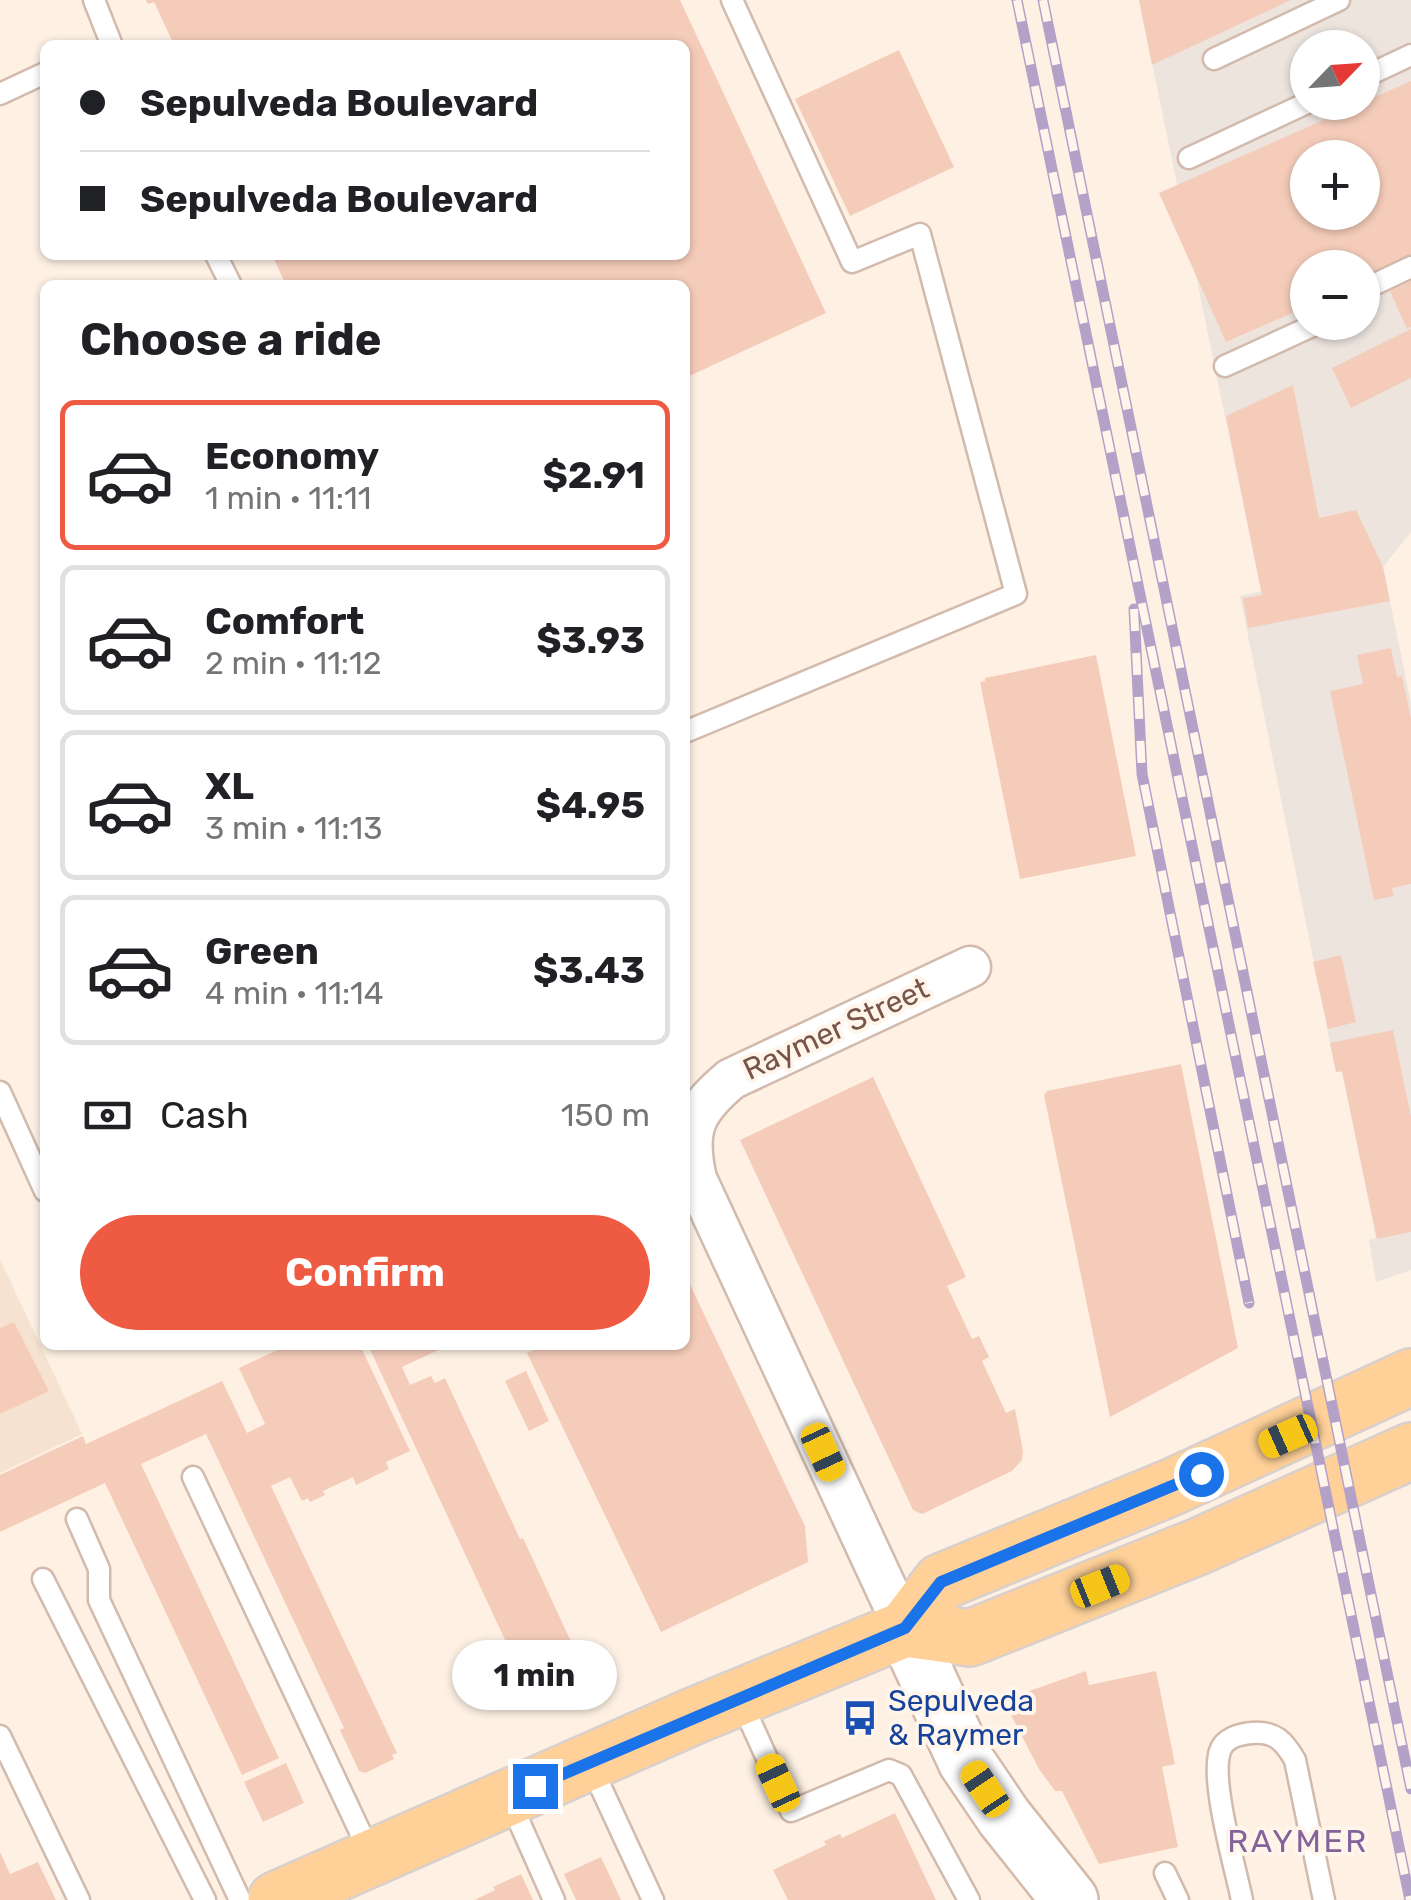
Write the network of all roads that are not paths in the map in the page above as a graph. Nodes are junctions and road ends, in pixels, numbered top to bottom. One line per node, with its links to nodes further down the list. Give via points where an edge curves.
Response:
1 (94, 0): 4 (lane)
2 (732, 0): 16 (lane, via 852,262 920,234 1016,594)
3 (1339, 0): 6 (lane)
4 (109, 40)
5 (1411, 55): 7 (lane)
6 (1214, 60)
7 (1380, 70)
8 (40, 75): 9 (lane)
9 (0, 94)
10 (1290, 111): 11 (lane)
11 (1189, 158)
12 (1411, 267): 13 (lane)
13 (1380, 281)
14 (1290, 336): 15 (lane)
15 (1225, 366)
16 (690, 730)
17 (970, 966): 25 (street, Raymer Street, via 731,1079 692,1124 696,1180)
18 (0, 1092): 19 (lane)
19 (40, 1180)
20 (1411, 1377): 25 (main road, via 1172,1487 941,1582)
21 (1411, 1451): 25 (main road, via 1198,1547 970,1638)
22 (193, 1477): 30 (lane)
23 (77, 1519): 34 (lane, via 98,1569 99,1600)
24 (43, 1579): 33 (lane)
25 (905, 1628): 26 (main road); 39 (street, Raymer Street, via 966,1761)
26 (740, 1697): 28 (main road); 38 (lane, via 791,1811 888,1770 901,1775)
27 (0, 1736): 32 (lane)
28 (590, 1762): 29 (main road); 37 (lane)
29 (508, 1797): 30 (main road); 36 (lane)
30 (350, 1872): 35 (main road)
31 (1165, 1873): 40 (lane)
32 (79, 1900)
33 (205, 1900)
34 (240, 1900)
35 (276, 1900)
36 (554, 1900)
37 (652, 1900)
38 (969, 1900)
39 (1070, 1900)
40 (1178, 1900)
41 (1242, 1900): 42 (lane, via 1217,1778 1220,1748 1229,1738 1271,1733 1295,1760)
42 (1324, 1900)

